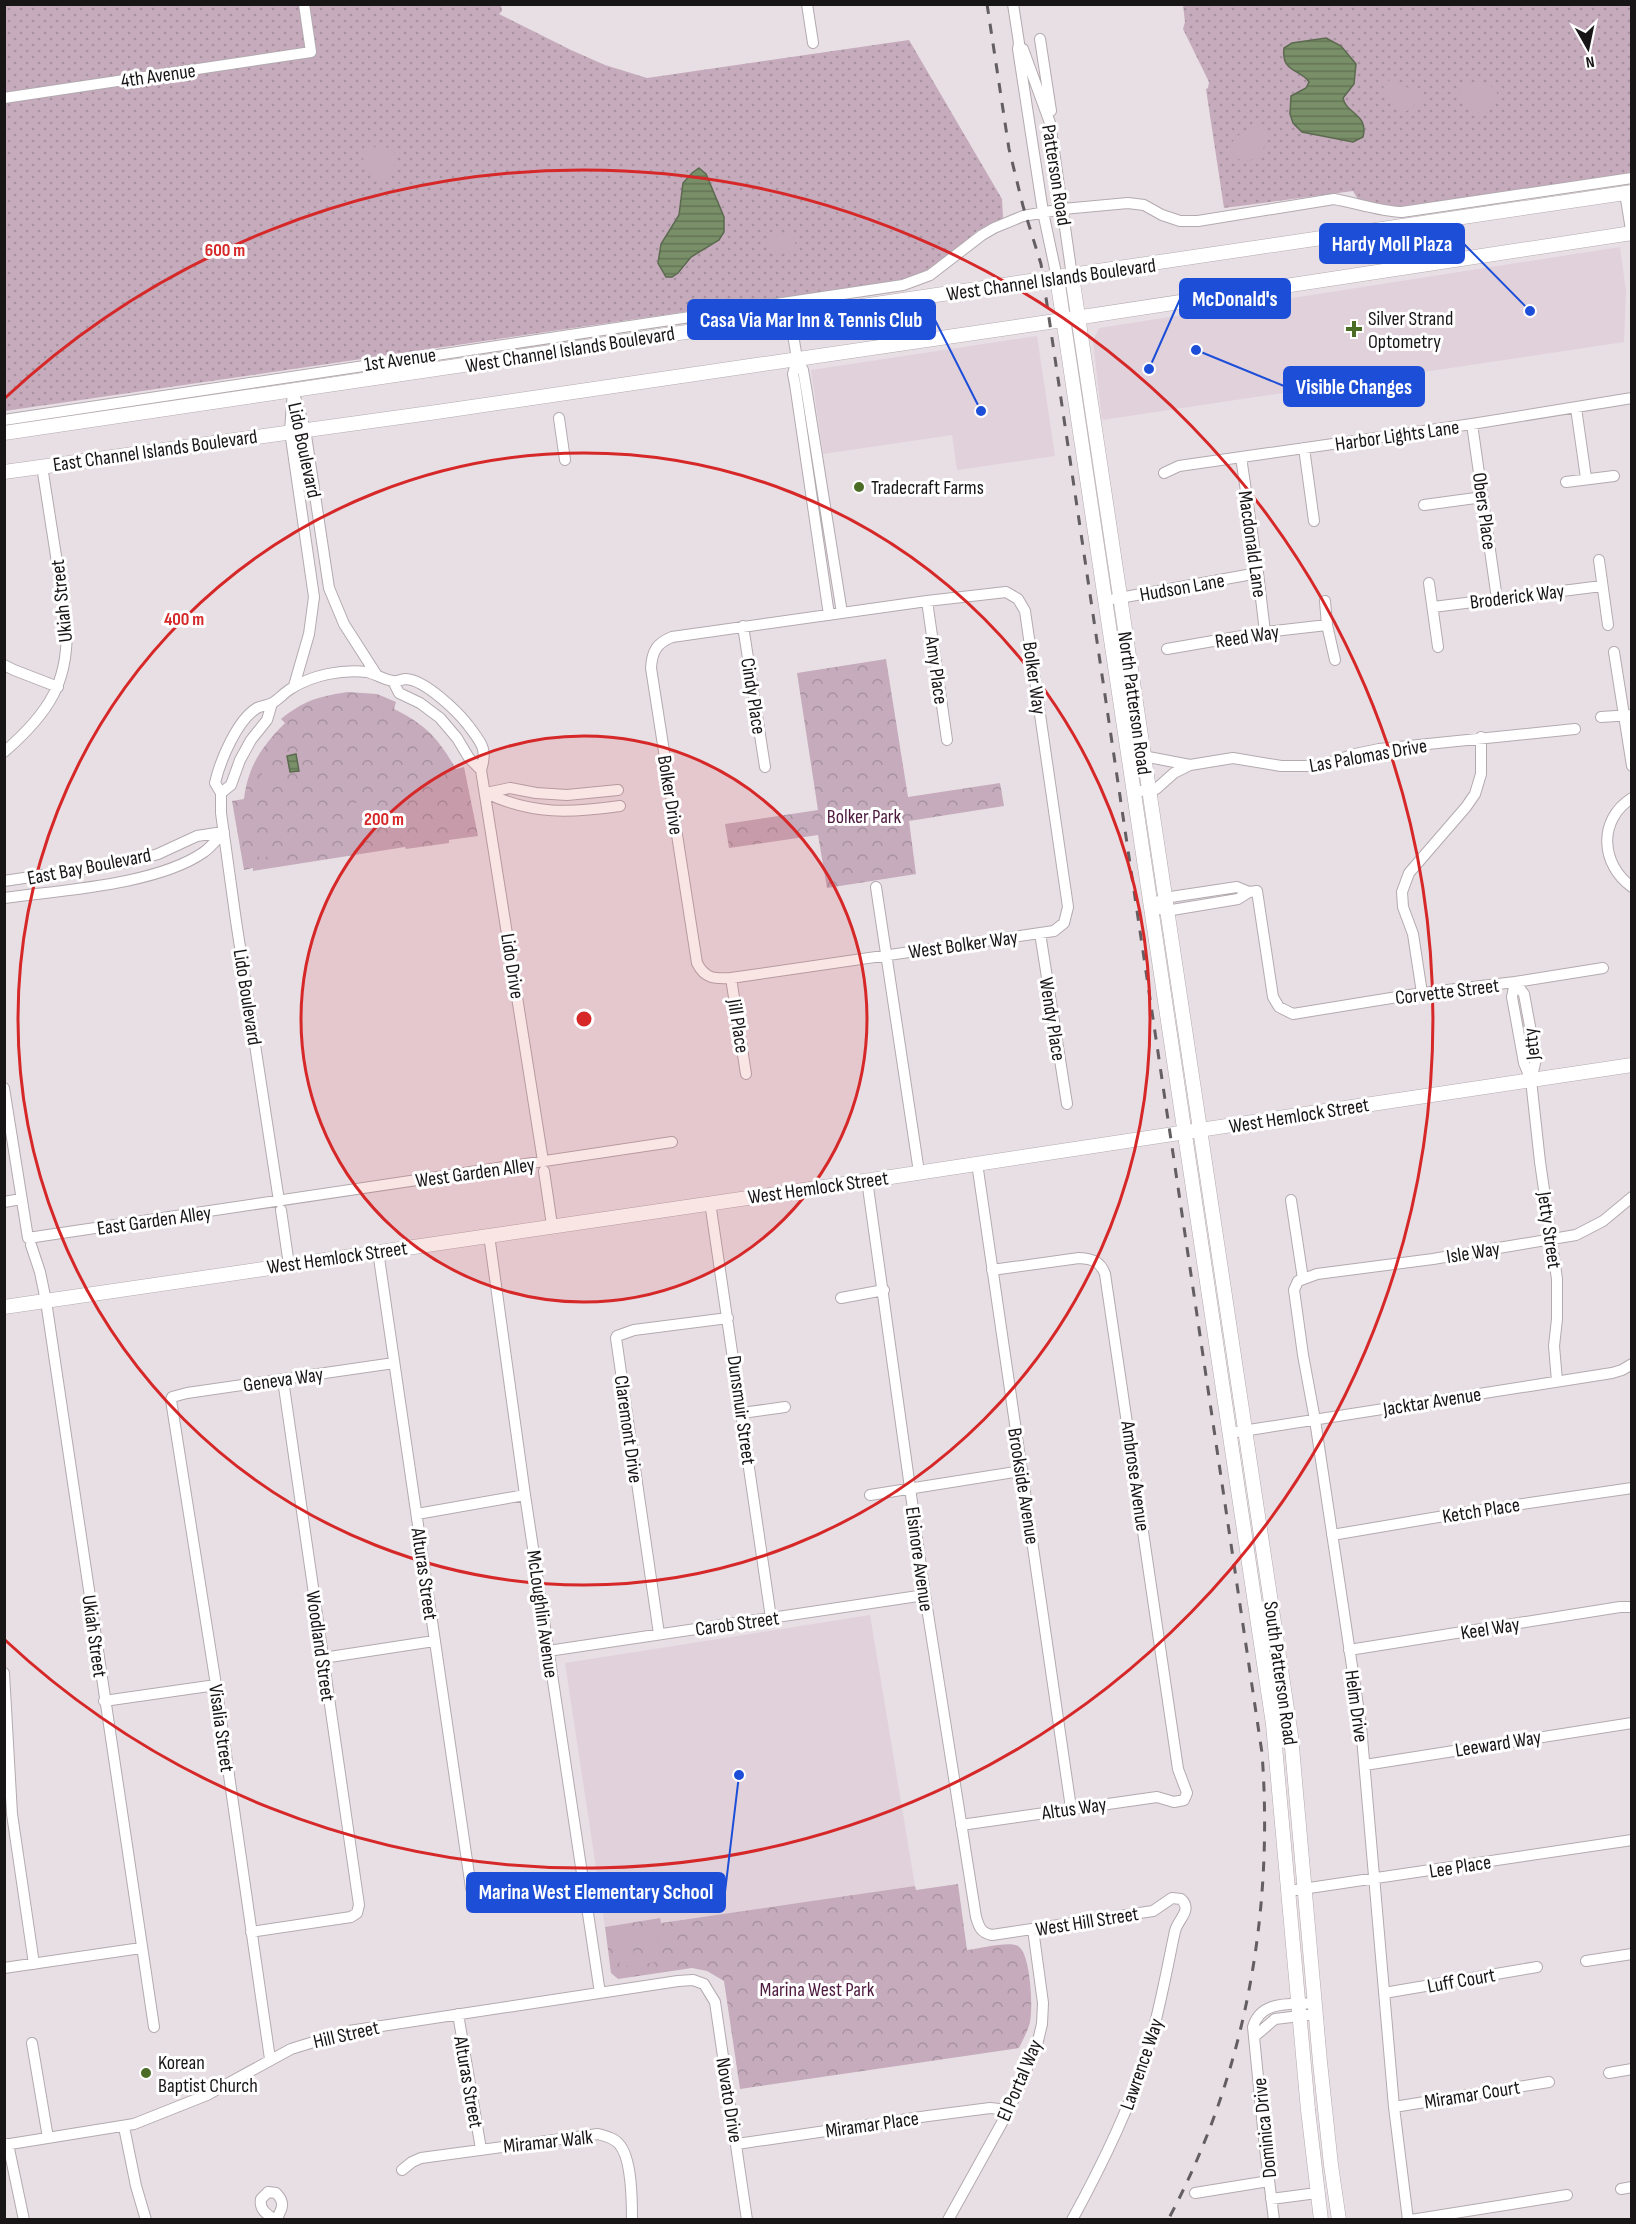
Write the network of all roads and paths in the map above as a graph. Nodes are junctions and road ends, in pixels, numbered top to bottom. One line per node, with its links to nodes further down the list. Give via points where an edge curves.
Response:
1 (304, 4): 7 (street, 4th Avenue, via 311,52)
2 (807, 4): 5 (street)
3 (1013, 4): 6 (street, Patterson Road)
4 (1040, 39): 8 (street)
5 (813, 43)
6 (1019, 43): 8 (street, Patterson Road); 12 (street, Patterson Road)
7 (4, 98)
8 (1050, 123): 11 (street, Patterson Road)
9 (1632, 178): 11 (street, 1st Avenue, via 1402,212 1383,212 1334,200 1180,222 1144,205 1128,203)
10 (1628, 193): 13 (street); 14 (street, West Channel Islands Boulevard)
11 (1063, 209): 12 (street, 1st Avenue); 14 (street, Patterson Road)
12 (1043, 212): 15 (street, Patterson Road); 24 (street, 1st Avenue, via 994,228 939,270 903,285)
13 (1631, 234): 17 (street)
14 (1072, 276): 15 (street, West Channel Islands Boulevard); 17 (street, North Patterson Road)
15 (1057, 278): 16 (street, West Channel Islands Boulevard); 18 (street, North Patterson Road)
16 (790, 316): 19 (street); 20 (street, West Channel Islands Boulevard)
17 (1077, 318): 18 (street); 45 (street, North Patterson Road)
18 (1063, 320): 19 (street); 47 (street, North Patterson Road)
19 (797, 359): 26 (street); 51 (street, via 803,370); 52 (street, via 795,384)
20 (293, 391): 26 (street, Lido Boulevard); 27 (street, Lido Boulevard); 28 (street, East Channel Islands Boulevard)
21 (1632, 398): 22 (street, Harbor Lights Lane)
22 (1576, 408): 25 (street, Harbor Lights Lane); 36 (street)
23 (559, 418): 31 (street)
24 (4, 420)
25 (1472, 424): 29 (street, Harbor Lights Lane); 38 (street, Obers Place)
26 (305, 429): 27 (street, East Channel Islands Boulevard); 62 (street, Lido Boulevard, via 332,596 344,624)
27 (290, 431): 32 (street, East Channel Islands Boulevard); 64 (street, Lido Boulevard, via 314,597 309,634)
28 (4, 433)
29 (1304, 448): 30 (street, Harbor Lights Lane); 40 (street)
30 (1241, 457): 34 (street, Harbor Lights Lane, via 1179,466); 42 (street, Macdonald Lane)
31 (566, 460)
32 (42, 466): 33 (street, East Channel Islands Boulevard); 65 (street, Ukiah Street, via 67,635 65,666)
33 (4, 472)
34 (1164, 473)
35 (1614, 476): 36 (street)
36 (1586, 478): 37 (street)
37 (1566, 482)
38 (1483, 497): 39 (street); 46 (street, Obers Place)
39 (1424, 505)
40 (1314, 520)
41 (1599, 560): 44 (street)
42 (1258, 573): 45 (street, Hudson Lane); 56 (street, Macdonald Lane)
43 (1430, 583): 50 (street)
44 (1602, 586): 46 (street, Broderick Way); 54 (street)
45 (1119, 598): 47 (street, Hudson Lane); 73 (street, North Patterson Road)
46 (1497, 598): 50 (street, Broderick Way)
47 (1105, 600): 80 (street, North Patterson Road)
48 (927, 601): 51 (street, Bolker Way); 71 (street, Amy Place); 92 (street, Bolker Way, via 1006,592 1018,599 1025,611 1068,907 1064,923 1054,931)
49 (1324, 601): 53 (street)
50 (1433, 607): 57 (street)
51 (842, 613): 52 (street, Bolker Way)
52 (829, 615): 55 (street, Bolker Drive)
53 (1327, 625): 56 (street, Reed Way); 60 (street)
54 (1608, 625)
55 (742, 626): 76 (street, Cindy Place); 95 (street, Bolker Drive, via 665,640 655,649 651,668 698,963 711,979)
56 (1264, 632): 58 (street, Reed Way)
57 (1438, 647)
58 (1167, 649)
59 (1614, 652): 67 (street)
60 (1335, 660)
61 (4, 665): 65 (street)
62 (376, 674): 63 (street, Lido Drive); 64 (street, Lido Boulevard, via 335,673)
63 (393, 681): 77 (street, Lido Drive, via 399,693 440,718); 77 (street, Lido Drive, via 408,679 450,706 482,746 486,756)
64 (294, 686): 66 (street, Lido Boulevard)
65 (58, 687): 72 (street, Ukiah Street, via 35,724)
66 (272, 704): 81 (street, Lido Boulevard, via 267,720 240,760 231,785); 81 (street, Lido Boulevard, via 257,707 234,735 215,783)
67 (1628, 715): 68 (street); 75 (street)
68 (1601, 717)
69 (1575, 729): 70 (street, Las Palomas Drive)
70 (1481, 737): 74 (street, Las Palomas Drive, via 1379,749 1319,766 1290,767 1233,758); 97 (street, via 1481,774 1475,794 1409,873 1402,892)
71 (947, 740)
72 (4, 752)
73 (1143, 756): 74 (street); 79 (street, North Patterson Road)
74 (1190, 765): 79 (street, Las Palomas Drive, via 1156,789)
75 (1632, 766)
76 (765, 767)
77 (482, 770): 82 (street, Lido Drive)
78 (618, 790): 82 (street, via 567,795 510,788)
79 (1148, 790): 80 (street, Las Palomas Drive); 90 (street, North Patterson Road)
80 (1133, 792): 91 (street, North Patterson Road)
81 (221, 793): 85 (street, Lido Boulevard)
82 (486, 793): 84 (street, via 510,804 539,810); 107 (street, Lido Drive)
83 (1632, 798): 88 (street, via 1612,819 1607,842 1610,862)
84 (620, 806)
85 (224, 832): 86 (street, East Bay Boulevard, via 198,836 130,862); 89 (street, East Bay Boulevard, via 205,851 161,871 129,880); 115 (street, Lido Boulevard)
86 (4, 881)
87 (876, 887): 93 (street)
88 (1632, 887)
89 (4, 898)
90 (1165, 905): 91 (street); 97 (street, Corvette Street, via 1239,899 1253,892 1273,996 1279,1007 1293,1014); 103 (street, North Patterson Road)
91 (1150, 907): 104 (street, North Patterson Road)
92 (1040, 933): 93 (street, West Bolker Way); 102 (street, Wendy Place)
93 (885, 955): 95 (street, Bolker Drive); 108 (street)
94 (1602, 968): 96 (street, Corvette Street)
95 (731, 978): 99 (street, Jill Place)
96 (1515, 982): 97 (street, Corvette Street); 100 (street, Jetty, via 1512,997 1524,1063)
97 (1422, 993)
98 (1632, 1065): 100 (street, West Hemlock Street)
99 (746, 1074)
100 (1531, 1080): 103 (street, West Hemlock Street); 118 (street, Jetty Street)
101 (4, 1088): 111 (street, Ukiah Street)
102 (1066, 1104)
103 (1200, 1130): 104 (street, West Hemlock Street); 137 (street, South Patterson Road)
104 (1184, 1132): 106 (street, West Hemlock Street); 138 (street, South Patterson Road)
105 (672, 1142): 107 (street, West Garden Alley)
106 (977, 1163): 108 (street, West Hemlock Street); 122 (street, Brookside Avenue)
107 (544, 1166): 115 (street, West Garden Alley); 116 (street, Lido Drive)
108 (919, 1172): 109 (street, West Hemlock Street)
109 (867, 1180): 114 (street, West Hemlock Street); 124 (street, Elsinore Avenue)
110 (1632, 1197): 118 (street, Isle Way, via 1590,1229)
111 (21, 1199): 113 (street); 119 (street, Ukiah Street)
112 (1291, 1200): 123 (street, Helm Drive)
113 (4, 1202)
114 (710, 1202): 116 (street, West Hemlock Street); 128 (street, Dunsmuir Street)
115 (280, 1205): 119 (street, East Garden Alley); 121 (street, Lido Boulevard)
116 (552, 1225): 117 (street, West Hemlock Street)
117 (489, 1235): 120 (street, West Hemlock Street); 143 (street, McLoughlin Avenue)
118 (1551, 1240): 123 (street, Isle Way); 132 (street, Jetty Street, via 1558,1296 1554,1346)
119 (29, 1242): 126 (street, Ukiah Street)
120 (378, 1251): 121 (street, West Hemlock Street); 129 (street, Alturas Street)
121 (289, 1265): 126 (street, West Hemlock Street)
122 (992, 1270): 139 (street, Brookside Avenue); 159 (street, Ambrose Avenue, via 1079,1258 1098,1262 1105,1274 1178,1769)
123 (1303, 1279): 136 (street, Helm Drive, via 1295,1286 1293,1297)
124 (884, 1290): 125 (street); 140 (street, Elsinore Avenue)
125 (841, 1298)
126 (46, 1301): 127 (street, West Hemlock Street); 156 (street, Ukiah Street)
127 (4, 1307)
128 (728, 1318): 135 (street, Dunsmuir Street); 149 (street, Claremont Drive, via 634,1330 616,1338)
129 (394, 1363): 131 (street, Geneva Way); 144 (street, Alturas Street)
130 (1632, 1364): 132 (street, Jacktar Avenue, via 1622,1370)
131 (283, 1380): 133 (street, Geneva Way); 153 (street, Woodland Street)
132 (1557, 1382): 136 (street, Jacktar Avenue)
133 (172, 1397): 155 (street, Visalia Street, via 170,1404)
134 (785, 1407): 135 (street)
135 (742, 1413): 148 (street, Dunsmuir Street)
136 (1316, 1420): 137 (street, Jacktar Avenue); 145 (street, Helm Drive)
137 (1246, 1430): 138 (street, Jacktar Avenue); 165 (street, South Patterson Road, via 1291,1737)
138 (1230, 1433): 166 (street, South Patterson Road, via 1274,1735)
139 (1021, 1471): 140 (street); 160 (street, Brookside Avenue)
140 (910, 1488): 142 (street); 146 (street, Elsinore Avenue)
141 (1632, 1488): 145 (street, Ketch Place)
142 (870, 1495)
143 (525, 1496): 144 (street); 152 (street, McLoughlin Avenue)
144 (417, 1514): 150 (street, Alturas Street)
145 (1332, 1535): 151 (street, Helm Drive)
146 (925, 1595): 148 (street, Carob Street); 161 (street, Elsinore Avenue)
147 (1632, 1607): 151 (street, Keel Way)
148 (771, 1618): 149 (street, Carob Street)
149 (659, 1634): 152 (street, Carob Street)
150 (434, 1641): 153 (street); 164 (street, Alturas Street, via 469,1880 475,1897)
151 (1349, 1650): 158 (street, Helm Drive)
152 (548, 1651): 164 (street, McLoughlin Avenue)
153 (323, 1658): 169 (street, Woodland Street, via 359,1900 357,1913)
154 (4, 1673): 174 (street, via 13,1825)
155 (216, 1685): 156 (street); 169 (street, Visalia Street)
156 (105, 1701): 171 (street, Ukiah Street)
157 (1632, 1723): 158 (street, Leeward Way)
158 (1365, 1765): 163 (street, Helm Drive)
159 (1186, 1798): 160 (street, Altus Way, via 1179,1802 1157,1797)
160 (1071, 1808): 161 (street, Altus Way)
161 (961, 1825): 170 (street, Elsinore Avenue, via 976,1917)
162 (1632, 1840): 163 (street, Lee Place)
163 (1375, 1879): 165 (street, Lee Place); 179 (street, Helm Drive)
164 (583, 1883): 178 (street, McLoughlin Avenue)
165 (1305, 1889): 166 (street, Lee Place); 180 (street, South Patterson Road)
166 (1289, 1891): 181 (street, South Patterson Road)
167 (1184, 1901): 168 (street, West Hill Street, via 1172,1898 1153,1911); 207 (street, Lawrence Way, via 1186,1911 1176,1927 1146,2058 1114,2140)
168 (1033, 1929): 170 (street, West Hill Street); 190 (street, El Portal Way, via 1042,2024)
169 (251, 1932): 185 (street, Visalia Street)
170 (986, 1934)
171 (141, 1948): 174 (street); 183 (street, Ukiah Street)
172 (1632, 1954): 173 (street)
173 (1586, 1961)
174 (33, 1964): 176 (street)
175 (1538, 1967): 179 (street, Luff Court)
176 (4, 1968)
177 (704, 1984): 178 (street, Hill Street, via 687,1980); 193 (street, Novato Drive, via 715,2002)
178 (600, 1993): 182 (street, Hill Street)
179 (1384, 1993): 189 (street, Helm Drive)
180 (1315, 2008): 181 (street, Dominica Drive); 210 (street, South Patterson Road)
181 (1299, 2010): 197 (street, Dominica Drive, via 1278,2006 1261,2012 1253,2027); 199 (street, South Patterson Road)
182 (458, 2014): 185 (street, Hill Street, via 349,2031); 195 (street, Alturas Street)
183 (154, 2027)
184 (32, 2043): 192 (street)
185 (270, 2059): 191 (street, Hill Street, via 180,2108)
186 (1632, 2069): 187 (street)
187 (1609, 2073)
188 (1549, 2082): 189 (street, Miramar Court)
189 (1394, 2107): 211 (street, Helm Drive)
190 (1009, 2110): 193 (street, Miramar Place, via 990,2108); 206 (street, El Portal Way)
191 (124, 2127): 192 (street, Hill Street); 203 (street)
192 (48, 2139): 194 (street, Hill Street)
193 (736, 2144): 205 (street, Novato Drive)
194 (6, 2145): 202 (street)
195 (481, 2149): 196 (street, Miramar Walk, via 421,2158); 204 (street, Miramar Walk, via 585,2134 608,2136 619,2144 627,2159)
196 (402, 2170)
197 (1269, 2181): 198 (street); 201 (street, Dominica Drive)
198 (1195, 2193)
199 (1317, 2193): 201 (street); 209 (street, South Patterson Road)
200 (1567, 2195): 211 (street)
201 (1271, 2199): 208 (street, Dominica Drive)
202 (24, 2220)
203 (146, 2220)
204 (632, 2220)
205 (747, 2220)
206 (948, 2220)
207 (1072, 2220)
208 (1275, 2220)
209 (1321, 2220)
210 (1339, 2220)
211 (1409, 2220)

